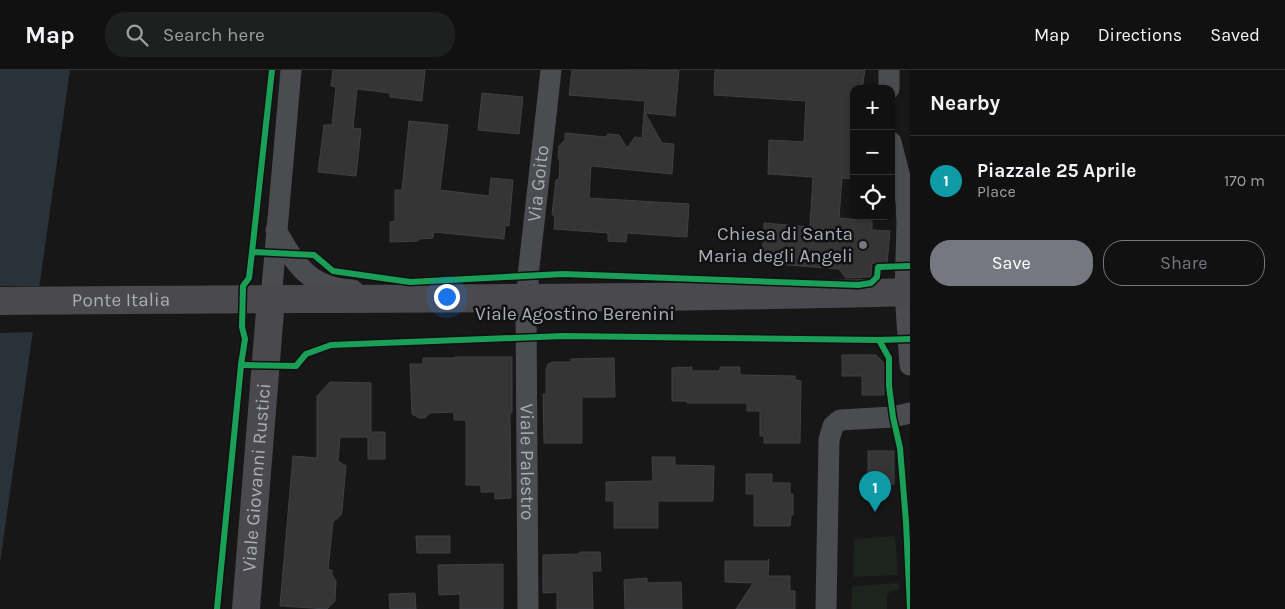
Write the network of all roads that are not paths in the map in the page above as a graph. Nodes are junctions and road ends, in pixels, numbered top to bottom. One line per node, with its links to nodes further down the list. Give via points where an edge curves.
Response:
1 (291, 70): 6 (street)
2 (550, 70): 10 (street, Via Goito)
3 (889, 70): 4 (street)
4 (889, 85)
5 (895, 157): 9 (street, via 906,200)
6 (276, 230): 7 (street, via 296,263 310,278 322,284 350,290 406,289); 12 (street)
7 (474, 299): 10 (main road, Viale Agostino Berenini); 12 (main road, Viale Agostino Berenini)
8 (0, 301): 11 (main road, Ponte Italia)
9 (908, 304): 10 (main road, Viale Agostino Berenini); 14 (street)
10 (527, 306): 12 (main road, Viale Agostino Berenini); 17 (street, Viale Palestro)
11 (243, 307): 12 (main road, Viale Agostino Berenini); 13 (main road, Ponte Italia)
12 (271, 308): 16 (main road, Viale Giovanni Rustici)
13 (0, 318)
14 (910, 365)
15 (902, 415): 18 (street, via 845,419 832,426)
16 (246, 609)
17 (528, 609)
18 (826, 609)

